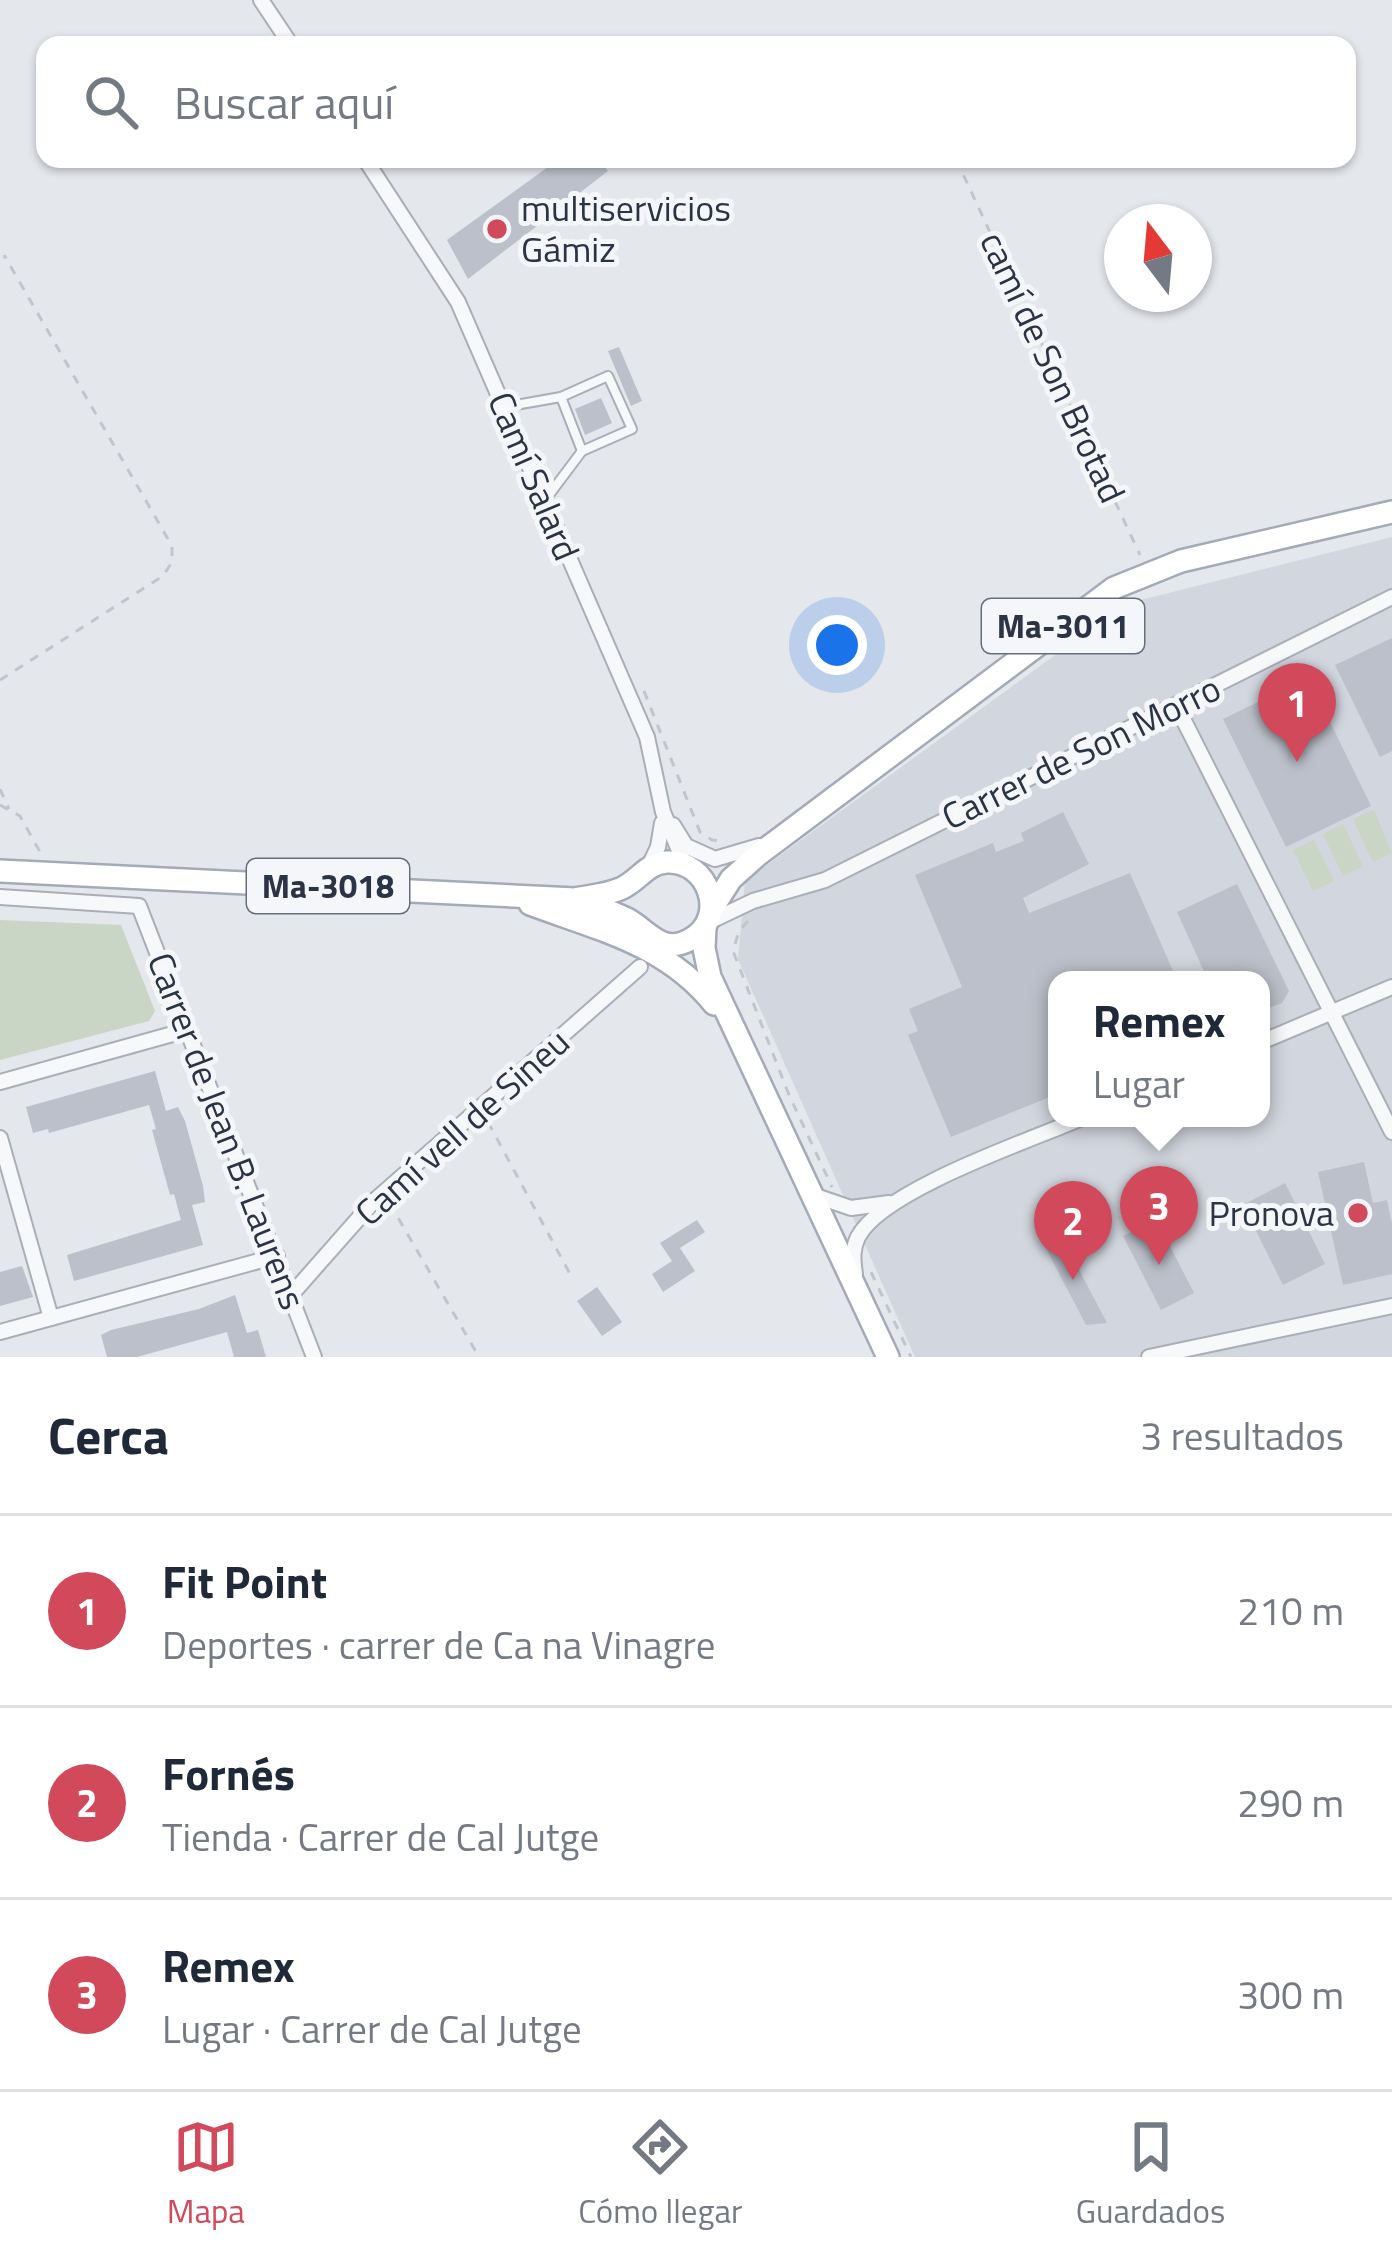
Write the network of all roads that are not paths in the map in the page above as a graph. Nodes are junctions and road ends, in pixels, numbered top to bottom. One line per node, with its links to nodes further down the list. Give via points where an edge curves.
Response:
1 (261, 0): 2 (street)
2 (285, 36)
3 (371, 168): 5 (street, Camí Salard, via 458,302)
4 (561, 397): 5 (lane); 6 (lane); 6 (lane, via 608,376 632,429)
5 (505, 407): 7 (street, Camí Salard)
6 (582, 451): 7 (lane)
7 (545, 500): 11 (street, Camí Salard, via 647,737)
8 (1392, 512): 13 (main road, Ma-3011, via 1181,561 1114,588)
9 (1392, 597): 10 (street, Carrer de Son Morro)
10 (1176, 705): 21 (street, Carrer de Son Morro, via 825,880); 27 (street)
11 (659, 793): 12 (street, Camí Salard); 13 (street, via 686,846 702,856 737,856)
12 (663, 812): 15 (street, Camí Salard); 17 (street, Camí Salard, via 658,848)
13 (781, 837): 14 (main road, Ma-3011)
14 (759, 854): 15 (main road, Ma-3011, via 728,868); 21 (main road, Ma-3011, via 731,879)
15 (689, 867): 17 (main road, Ma-3018, via 662,862); 21 (main road, Ma-3018, via 707,887)
16 (0, 871): 18 (main road, Ma-3018)
17 (642, 874): 20 (main road, Ma-3018, via 613,892); 22 (main road, via 629,907)
18 (506, 895): 20 (main road, Ma-3018); 29 (main road, via 671,961)
19 (0, 897): 28 (street, Carrer de Jean B. Laurens, via 140,905)
20 (575, 899): 22 (main road, Ma-3018)
21 (709, 919): 23 (main road, via 691,939); 25 (main road, Ma-3018)
22 (636, 925): 23 (main road, Ma-3018, via 654,941)
23 (673, 944): 25 (main road, Ma-3018)
24 (640, 968): 41 (street, Camí vell de Sineu, via 373,1202)
25 (710, 977): 29 (main road, Ma-3018)
26 (1392, 987): 27 (street)
27 (1331, 1013): 30 (street); 33 (street)
28 (187, 1030): 31 (street); 39 (street, Carrer de Jean B. Laurens)
29 (738, 1034): 35 (main road, Ma-3018)
30 (1270, 1038)
31 (0, 1082)
32 (1062, 1127): 37 (street)
33 (1392, 1132)
34 (1, 1148): 36 (street)
35 (812, 1195): 37 (street, via 851,1208); 40 (main road, Ma-3018)
36 (18, 1201): 38 (street); 43 (street)
37 (890, 1203): 40 (street, via 860,1232)
38 (0, 1206)
39 (278, 1256): 41 (street, Carrer de Jean B. Laurens); 43 (street)
40 (856, 1288): 46 (main road, Ma-3018)
41 (292, 1295): 45 (street, Carrer de Jean B. Laurens)
42 (1392, 1306): 47 (street)
43 (51, 1318): 44 (street)
44 (0, 1332)
45 (314, 1357)
46 (889, 1357)
47 (1148, 1357)

